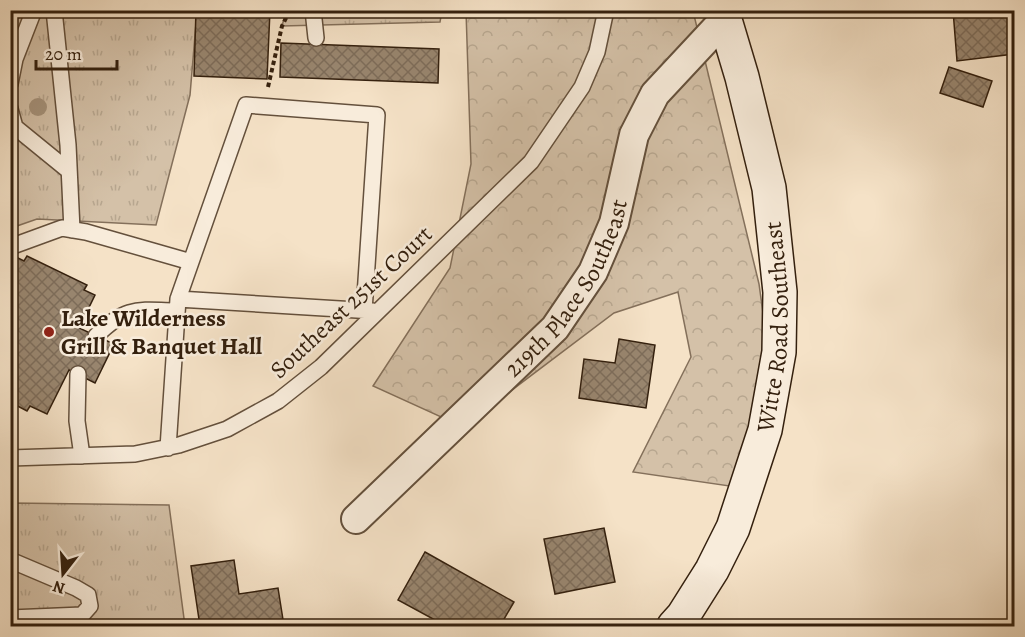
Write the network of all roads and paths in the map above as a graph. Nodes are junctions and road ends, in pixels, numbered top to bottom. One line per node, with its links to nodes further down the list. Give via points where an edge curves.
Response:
1 (34, 10): 8 (lane)
2 (54, 10): 11 (lane)
3 (290, 10): 9 (path, via 282,26)
4 (314, 10): 7 (lane)
5 (606, 10): 16 (lane, Southeast 251st Court, via 597,52 582,87 531,162)
6 (723, 15): 22 (street, 219th Place Southeast, via 655,94 634,135 614,223 593,272 555,328); 25 (street, Witte Road Southeast, via 769,188 780,292 779,352 765,430 733,528 712,570)
7 (316, 38)
8 (10, 84)
9 (263, 106): 14 (lane, via 246,105); 16 (lane, via 377,115)
10 (10, 109): 11 (lane, via 15,127)
11 (69, 171): 12 (lane)
12 (72, 230): 13 (lane, via 62,228); 14 (lane)
13 (10, 247)
14 (191, 262): 15 (lane)
15 (178, 305): 16 (lane); 17 (lane, via 135,310 116,319); 19 (lane)
16 (371, 311): 19 (lane, Southeast 251st Court, via 321,367 278,400 227,429)
17 (96, 336)
18 (78, 374): 20 (lane, via 76,421)
19 (168, 448): 20 (lane, Southeast 251st Court)
20 (82, 456): 21 (lane, Southeast 251st Court)
21 (10, 458)
22 (356, 519)
23 (10, 560): 24 (lane, via 76,588 88,595 90,606 81,615)
24 (10, 618)
25 (674, 627)

